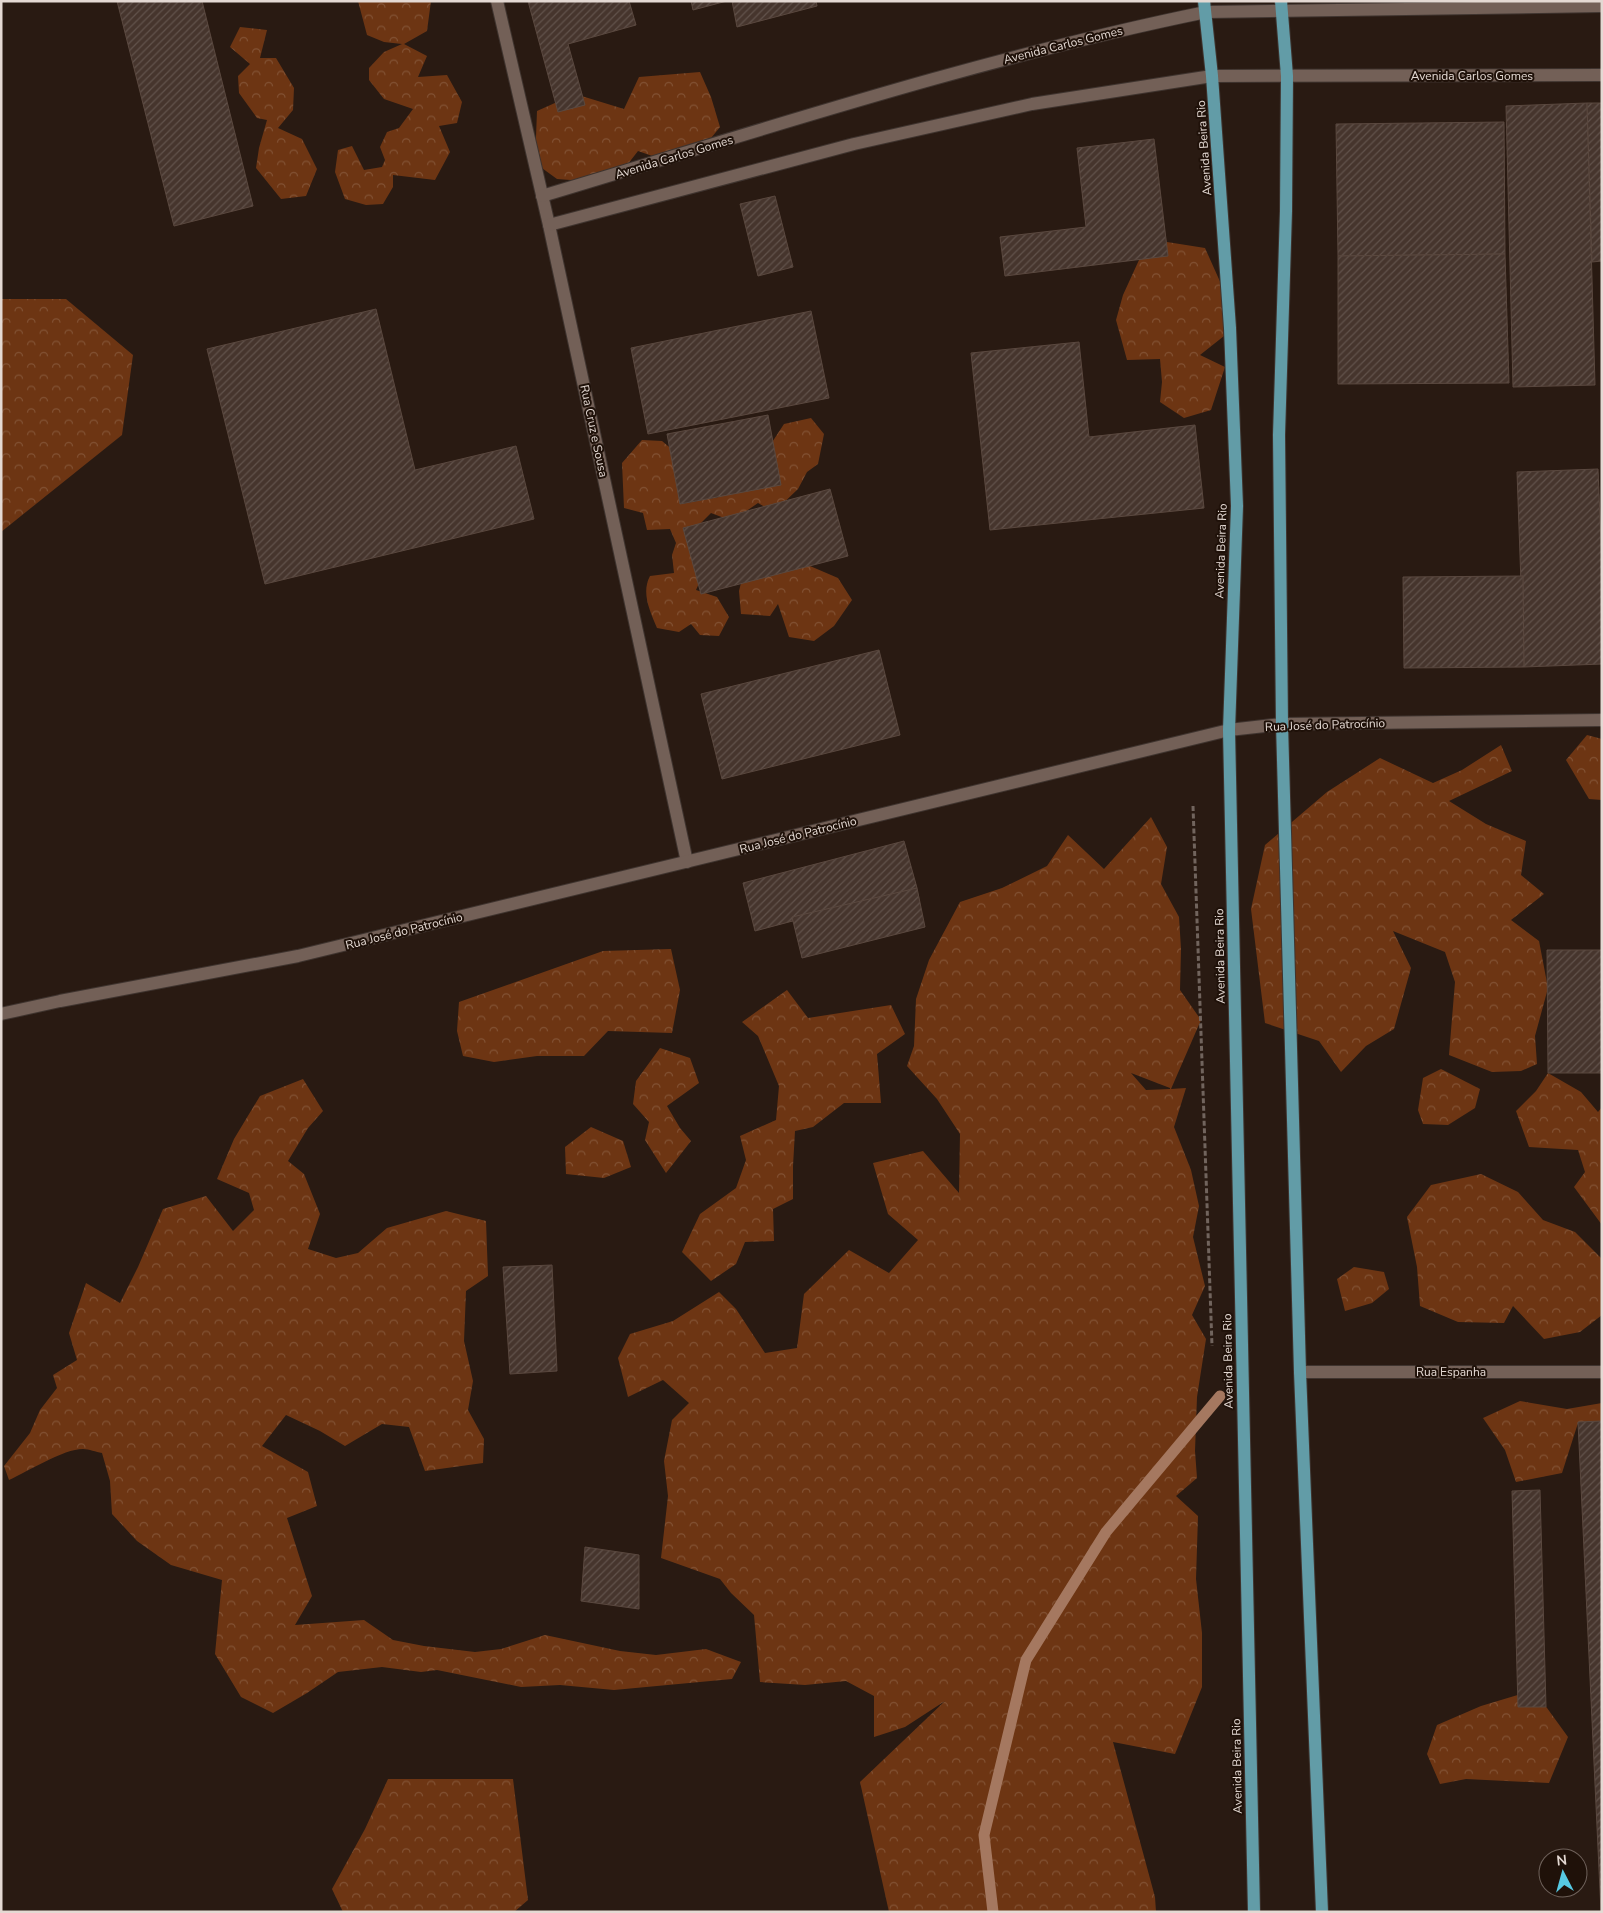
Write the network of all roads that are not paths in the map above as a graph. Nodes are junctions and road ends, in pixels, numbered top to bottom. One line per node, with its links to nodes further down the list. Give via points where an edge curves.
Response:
1 (497, 1): 8 (street, Rua Cruz e Sousa)
2 (1282, 6): 3 (street, Avenida Carlos Gomes); 4 (street, Avenida Carlos Gomes); 7 (main road)
3 (1602, 6)
4 (1205, 7): 6 (main road, Avenida Beira Rio); 8 (street, Avenida Carlos Gomes, via 968,68)
5 (1602, 75): 7 (street, Avenida Carlos Gomes)
6 (1212, 76): 7 (street, Avenida Carlos Gomes); 9 (street, Avenida Carlos Gomes, via 1032,104 854,144); 12 (main road, Avenida Beira Rio, via 1230,328 1237,506)
7 (1287, 76): 11 (main road, via 1279,435)
8 (542, 196): 9 (street, Rua Cruz e Sousa)
9 (550, 225): 13 (street, Rua Cruz e Sousa)
10 (1602, 720): 11 (street, Rua José do Patrocínio)
11 (1282, 724): 12 (street, Rua José do Patrocínio); 15 (main road)
12 (1229, 730): 13 (street, Rua José do Patrocínio); 17 (main road, Avenida Beira Rio)
13 (687, 862): 14 (street, Rua José do Patrocínio, via 298,956)
14 (1, 1014)
15 (1300, 1372): 16 (street, Rua Espanha); 18 (main road)
16 (1602, 1372)
17 (1254, 1912)
18 (1322, 1912)

